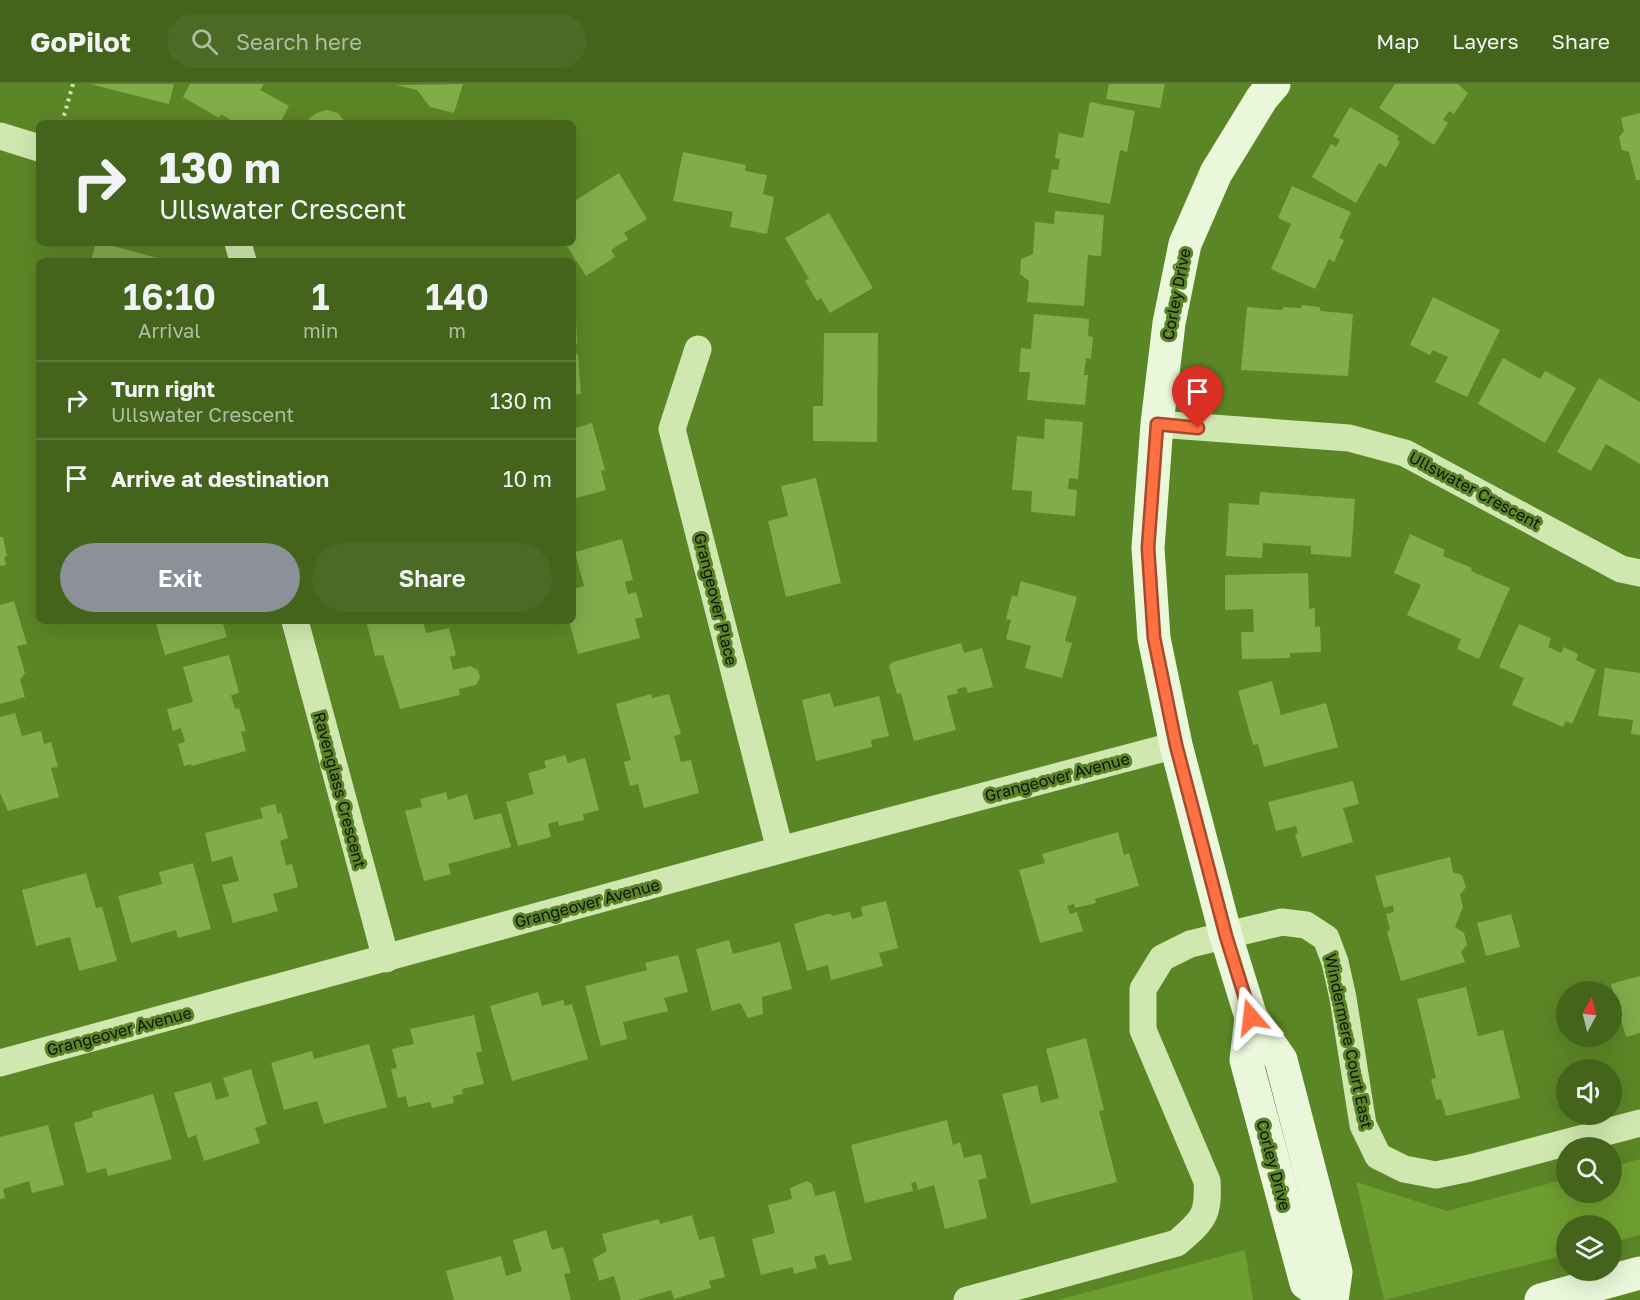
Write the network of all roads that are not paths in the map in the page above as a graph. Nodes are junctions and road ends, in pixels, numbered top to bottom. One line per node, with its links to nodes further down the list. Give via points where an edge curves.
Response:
1 (1274, 84): 5 (street, Corley Drive, via 1216,173 1185,244 1169,323)
2 (0, 136): 3 (street)
3 (36, 147)
4 (698, 349): 9 (street, Grangeover Place, via 672,429)
5 (1157, 424): 6 (street, Ullswater Crescent, via 1349,438 1405,453 1621,568); 8 (street, Corley Drive, via 1148,548 1154,638)
6 (1640, 573)
7 (296, 624): 11 (street, Ravenglass Crescent)
8 (1176, 745): 9 (street, Grangeover Avenue); 10 (street, Corley Drive)
9 (780, 850): 11 (street, Grangeover Avenue)
10 (1226, 936): 13 (street, Windermere Court East, via 1282,922 1306,925 1326,938 1343,998 1363,1125 1378,1155 1404,1168 1436,1175); 15 (street, Windermere Court East, via 1190,945 1162,958 1143,989 1143,1030 1207,1181 1208,1207 1196,1227 1177,1243); 16 (street, Corley Drive, via 1251,1017 1246,1060 1306,1283)
11 (386, 959): 12 (street, Grangeover Avenue)
12 (0, 1063)
13 (1640, 1123)
14 (1640, 1273): 17 (street)
15 (967, 1300)
16 (1331, 1300)
17 (1541, 1300)

